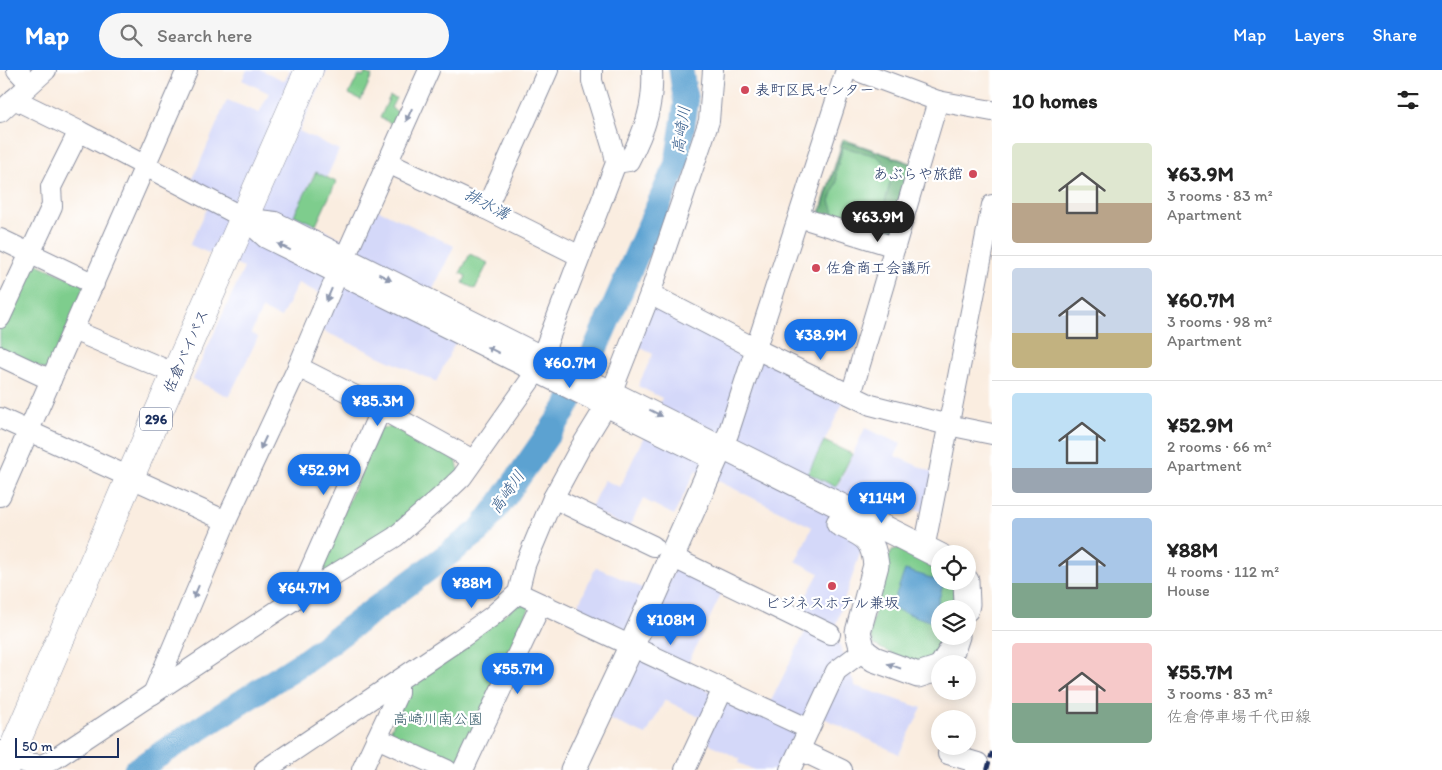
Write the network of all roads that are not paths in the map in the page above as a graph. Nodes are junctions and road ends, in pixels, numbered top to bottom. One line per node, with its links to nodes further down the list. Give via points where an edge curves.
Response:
1 (46, 70): 11 (street)
2 (187, 70): 18 (street)
3 (309, 70): 22 (highway, 佐倉バイパス / 296)
4 (429, 70): 16 (street, one-way to 16)
5 (548, 70): 20 (street)
6 (592, 70): 17 (street, via 592,81)
7 (652, 70): 17 (street, via 650,111 641,136 629,161)
8 (713, 70): 29 (street, via 709,121)
9 (846, 70): 21 (street)
10 (854, 70): 12 (street)
11 (24, 77): 13 (street)
12 (938, 101): 14 (street); 24 (street)
13 (7, 106): 15 (street)
14 (992, 111)
15 (79, 131): 18 (street); 25 (street, via 51,188 52,206)
16 (388, 163): 20 (street); 27 (street)
17 (616, 163): 26 (street)
18 (145, 166): 22 (street); 28 (street)
19 (992, 205): 42 (street)
20 (486, 209): 26 (street)
21 (799, 217): 24 (street); 32 (street)
22 (244, 218): 27 (street, via 266,238); 36 (highway, 佐倉バイパス / 296)
23 (0, 239): 25 (street)
24 (895, 247): 38 (street)
25 (30, 254): 28 (street); 30 (street)
26 (580, 256): 34 (street)
27 (342, 265): 34 (street); 35 (street, one-way to 35)
28 (94, 284): 31 (street)
29 (650, 294): 32 (street); 39 (street)
30 (0, 318)
31 (73, 330): 36 (street); 37 (street)
32 (756, 349): 38 (street); 45 (street, via 728,434)
33 (0, 356): 37 (street)
34 (540, 364): 39 (street); 46 (street)
35 (298, 367): 40 (street); 50 (street, one-way to 50)
36 (176, 374): 47 (highway, 佐倉バイパス / 296)
37 (51, 380): 43 (street)
38 (851, 395): 42 (street, via 871,405)
39 (609, 398): 45 (street); 49 (street)
40 (381, 409): 46 (street); 55 (street)
41 (0, 418): 43 (street)
42 (948, 425): 44 (street); 51 (street)
43 (28, 430): 47 (street); 48 (street)
44 (992, 434)
45 (718, 453): 52 (main road); 53 (main road); 59 (main road, via 868,538 876,565 858,632)
46 (473, 460): 55 (street, via 444,495 394,537)
47 (130, 477): 50 (street); 68 (highway, 佐倉バイパス / 296)
48 (0, 496)
49 (553, 498): 52 (street); 54 (street, via 525,565)
50 (226, 522): 63 (street, one-way to 63)
51 (933, 545)
52 (663, 552): 57 (street); 58 (main road)
53 (931, 553)
54 (518, 593): 56 (street); 61 (street, via 483,623)
55 (298, 597): 63 (street)
56 (542, 604): 58 (street); 72 (street)
57 (830, 634)
58 (631, 647): 62 (street); 73 (main road)
59 (863, 650): 60 (main road, one-way to 59, via 918,675 874,659); 64 (street, via 836,671)
60 (931, 671)
61 (398, 681): 65 (street, via 398,693); 69 (street)
62 (723, 689): 64 (street); 74 (street)
63 (153, 694): 68 (street, via 42,766)
64 (809, 729): 66 (street)
65 (377, 738): 70 (street); 71 (street)
66 (800, 750): 75 (street); 76 (street)
67 (951, 755): 77 (street, via 978,763)
68 (5, 759)
69 (265, 770)
70 (362, 770)
71 (447, 770)
72 (462, 770)
73 (573, 770)
74 (685, 770)
75 (790, 770)
76 (842, 770)
77 (975, 770)

